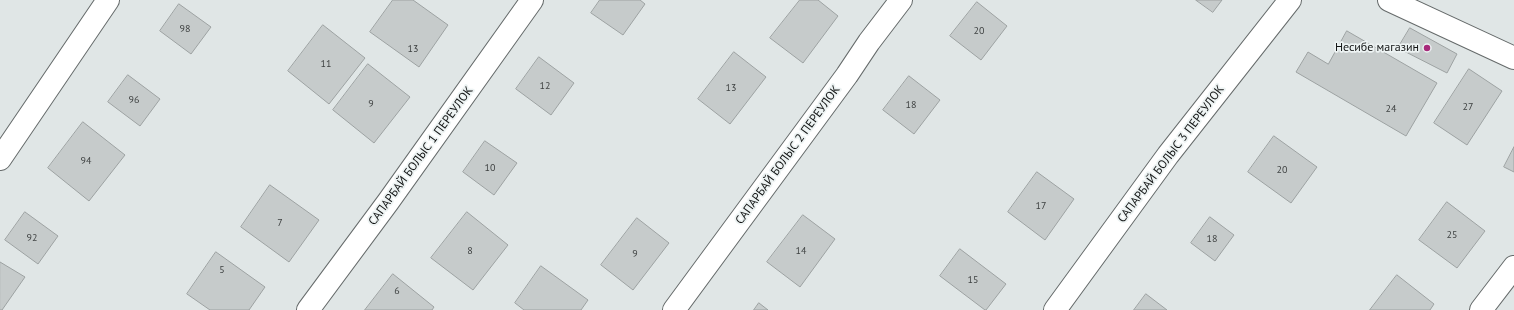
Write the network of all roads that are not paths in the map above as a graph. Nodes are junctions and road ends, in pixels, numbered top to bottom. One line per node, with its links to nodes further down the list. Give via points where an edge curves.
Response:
1 (108, 0): 7 (street)
2 (532, 0): 9 (street, САПАРБАЙ БОЛЫС 1 ПЕРЕУЛОК)
3 (901, 0): 10 (street, САПАРБАЙ БОЛЫС 2 ПЕРЕУЛОК)
4 (1290, 0): 11 (street, САПАРБАЙ БОЛЫС 3 ПЕРЕУЛОК, via 1168,155)
5 (1389, 0): 6 (street)
6 (1514, 58)
7 (0, 159)
8 (1514, 267): 12 (street)
9 (308, 310)
10 (674, 310)
11 (1055, 310)
12 (1482, 310)

